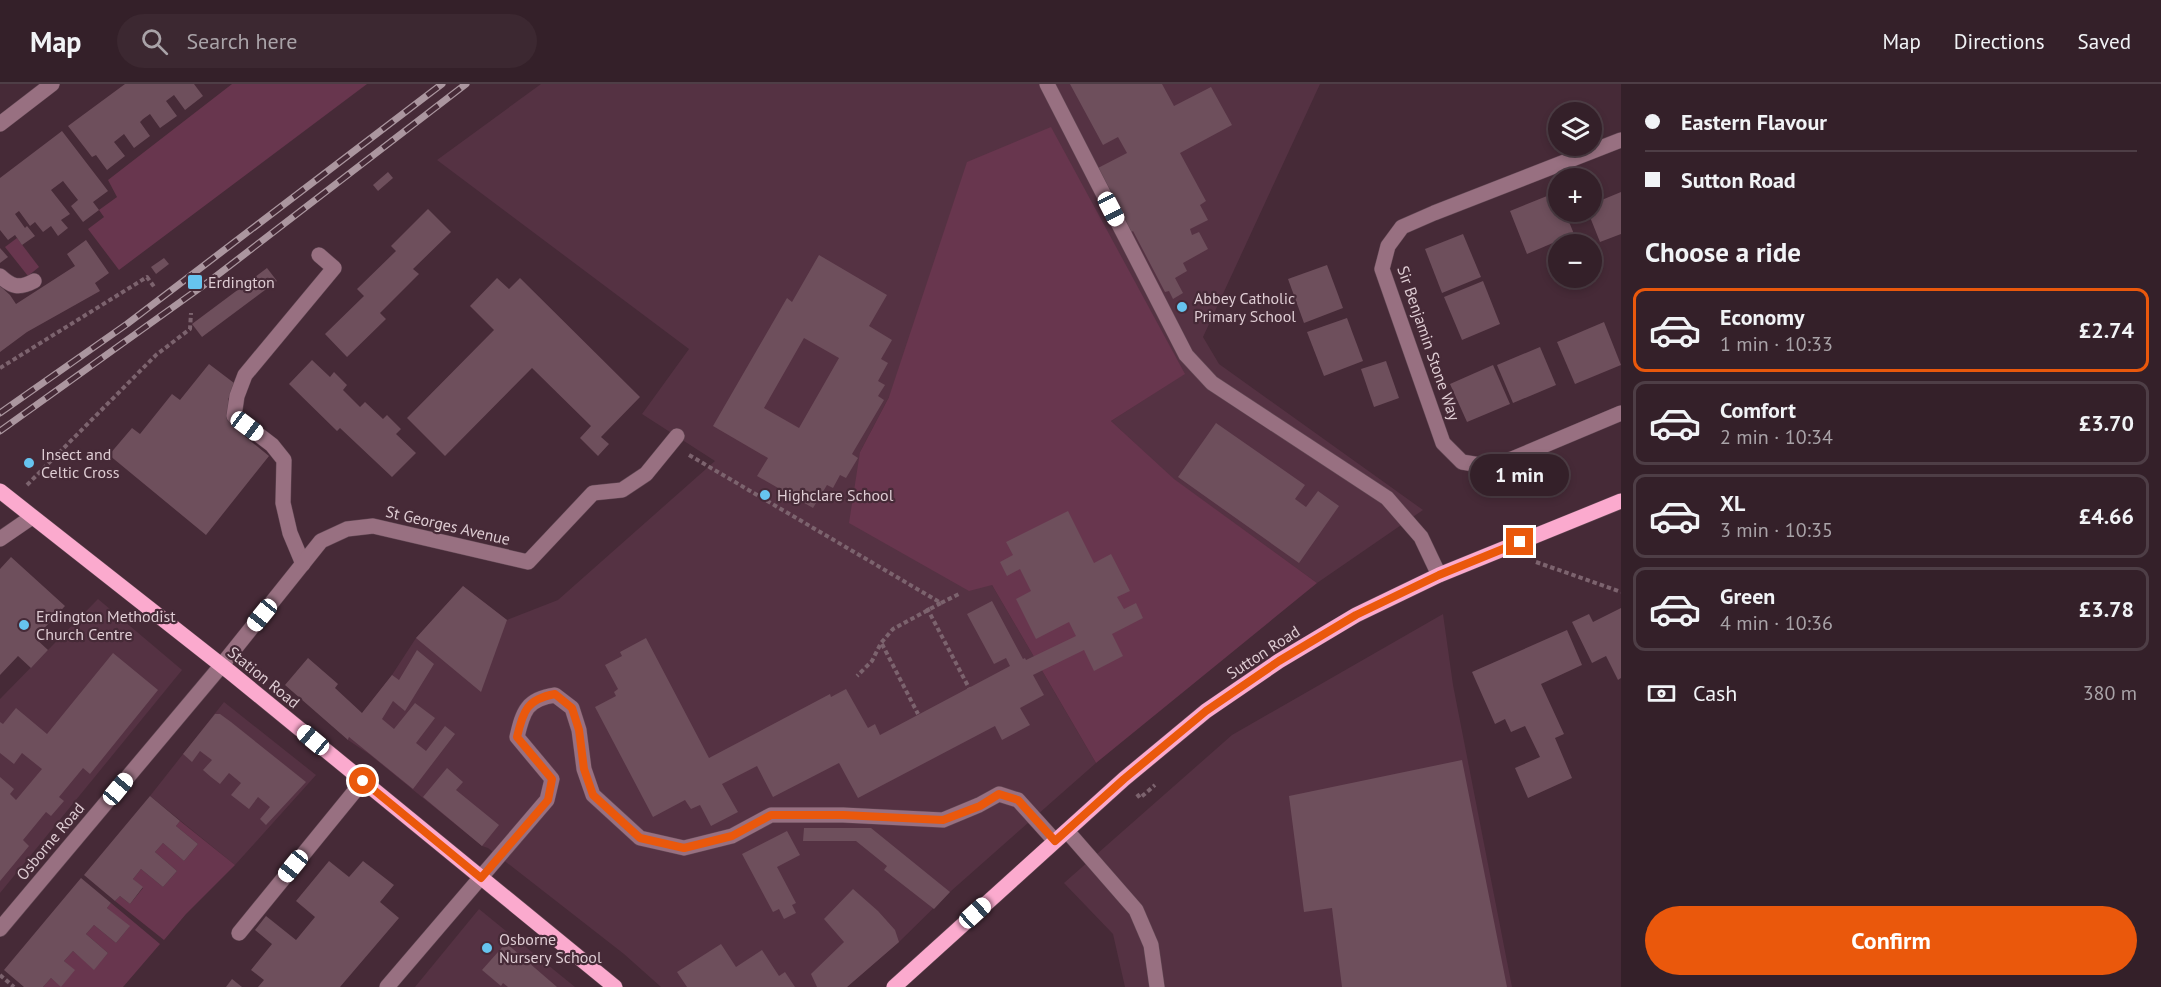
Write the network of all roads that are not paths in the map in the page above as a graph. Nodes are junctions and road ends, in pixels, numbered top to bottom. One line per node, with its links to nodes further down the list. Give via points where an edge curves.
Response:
1 (52, 84): 3 (street)
2 (1047, 84): 15 (street, via 1186,355 1212,383 1387,498 1421,537)
3 (0, 124)
4 (1621, 140): 8 (street, Sir Benjamin Stone Way, via 1402,227 1388,246 1382,269 1443,443 1462,462 1486,466 1512,459)
5 (319, 255): 14 (street, via 334,268 245,375 234,416 284,460 283,503)
6 (0, 276): 7 (street, via 13,285 24,286)
7 (34, 281)
8 (1621, 413)
9 (674, 440): 14 (street, St Georges Avenue, via 646,474 622,490 593,493 528,562 373,526 347,529 321,541)
10 (0, 491): 12 (main road, Station Road)
11 (1621, 501): 15 (main road, Sutton Road)
12 (32, 517): 13 (street); 16 (main road, Station Road)
13 (0, 539)
14 (303, 564): 16 (street, St Georges Avenue)
15 (1439, 575): 18 (main road, Sutton Road, via 1356,615 1215,705)
16 (221, 666): 17 (main road, Station Road); 20 (street, Osborne Road)
17 (363, 781): 19 (main road, Station Road); 21 (street)
18 (1061, 836): 19 (street, via 1018,800 999,794 943,820 771,815 732,836 684,848 640,838 593,795 572,708 555,694 538,697 522,714 517,737 552,779 548,800); 24 (main road, Sutton Road); 25 (street, via 1136,910 1151,945)
19 (481, 878): 22 (street); 23 (main road, Station Road)
20 (0, 929)
21 (239, 933)
22 (387, 987)
23 (615, 987)
24 (894, 987)
25 (1157, 987)

